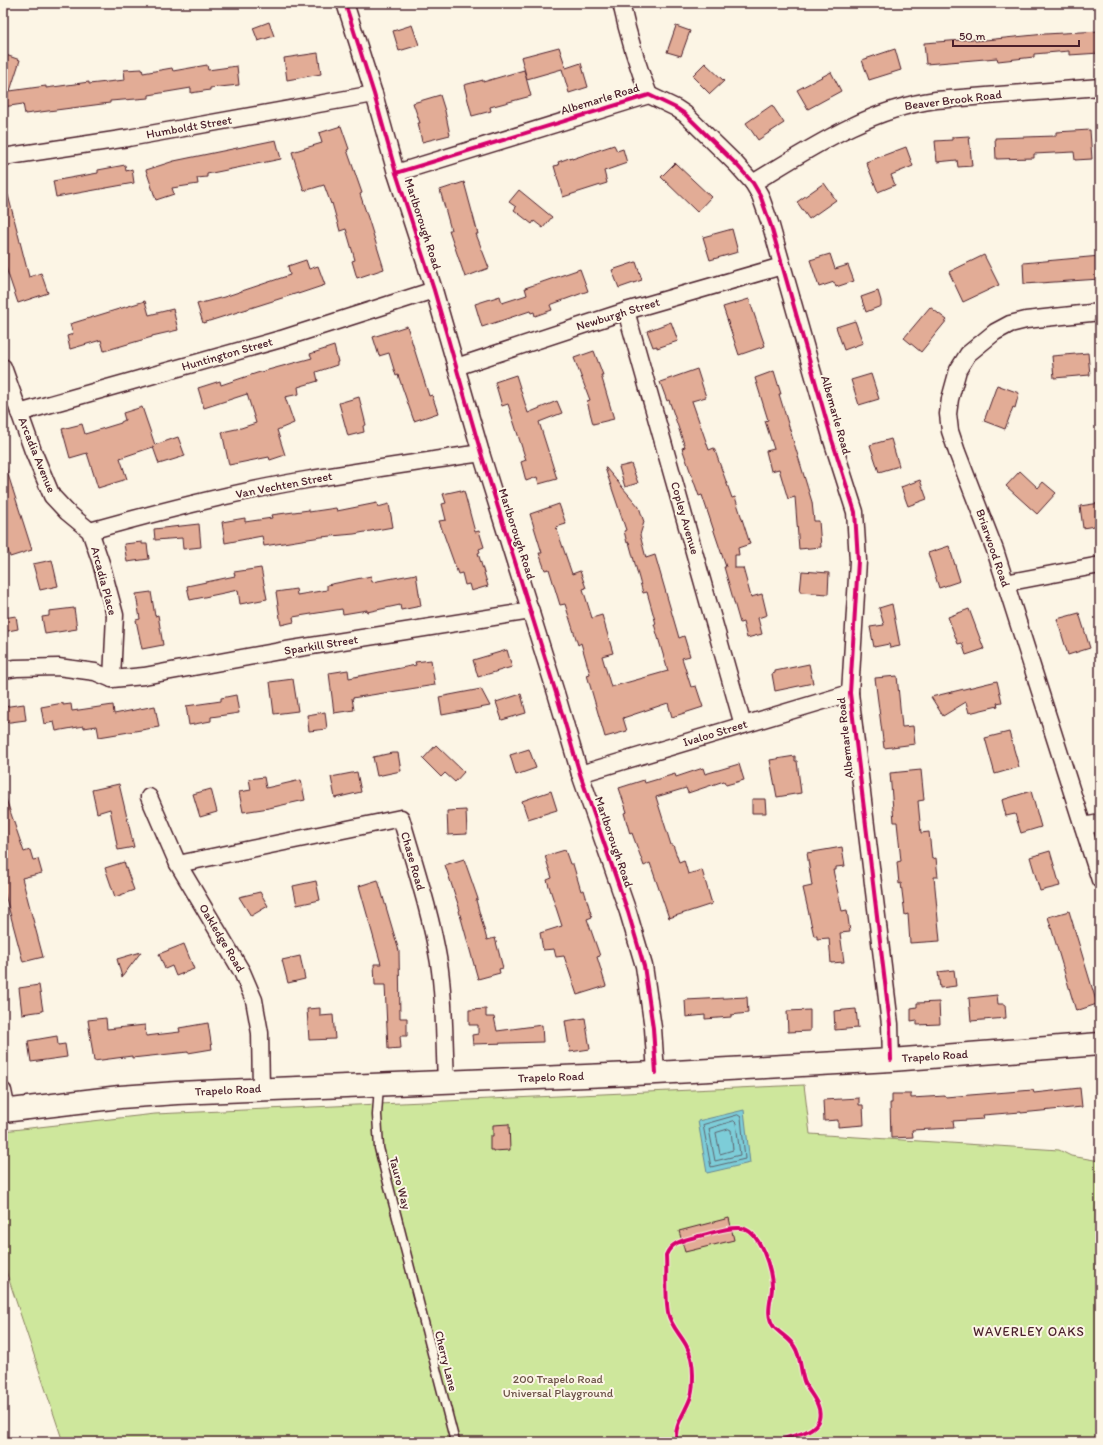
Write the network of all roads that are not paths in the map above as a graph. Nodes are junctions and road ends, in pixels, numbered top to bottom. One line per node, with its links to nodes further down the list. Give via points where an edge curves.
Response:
1 (345, 3): 4 (street, Marlborough Road)
2 (621, 3): 5 (street, via 637,65)
3 (1100, 86): 8 (street, Beaver Brook Road, via 916,102 856,123)
4 (374, 94): 6 (street, Humboldt Street, via 128,138); 7 (street, Marlborough Road)
5 (649, 95): 7 (street, Albemarle Road); 8 (street, Albemarle Road, via 685,114)
6 (3, 157)
7 (396, 173): 10 (street, Marlborough Road)
8 (753, 183): 9 (street, Albemarle Road, via 765,209)
9 (782, 266): 11 (street, Newburgh Street); 23 (street, Albemarle Road, via 855,512 858,561)
10 (434, 290): 14 (street, Marlborough Road); 15 (street, Huntington Street, via 281,339)
11 (626, 311): 14 (street, Newburgh Street); 24 (street, Copley Avenue)
12 (1100, 312): 19 (street, Briarwood Road, via 1010,324 980,342 968,354 958,370 948,414 950,431)
13 (3, 367): 15 (street, Arcadia Avenue)
14 (456, 367): 16 (street, Marlborough Road)
15 (19, 412): 17 (street, Arcadia Avenue, via 52,496)
16 (480, 453): 17 (street, Van Vechten Street, via 267,487 175,507); 20 (street, Marlborough Road)
17 (90, 531): 22 (street, Arcadia Place, via 115,615)
18 (1100, 565): 19 (street)
19 (1006, 583): 28 (street, Briarwood Road)
20 (531, 611): 22 (street, Sparkill Street, via 144,676); 25 (street, Marlborough Road)
21 (3, 670): 22 (street, via 58,667 95,672)
22 (112, 679)
23 (850, 693): 24 (street, Ivaloo Street); 32 (street, Albemarle Road, via 890,1024)
24 (743, 725): 25 (street, Ivaloo Street)
25 (580, 774): 33 (street, Marlborough Road, via 644,966 653,1028)
26 (149, 797): 29 (street, Oakledge Road)
27 (1100, 822): 28 (street)
28 (1083, 826): 30 (street, Briarwood Road)
29 (178, 864): 34 (street, Chase Road, via 401,818 439,962 444,1007); 36 (street, Oakledge Road, via 242,972 254,1000 260,1033)
30 (1100, 880)
31 (1100, 1044): 32 (main road, Trapelo Road)
32 (891, 1060): 33 (main road, Trapelo Road)
33 (656, 1073): 34 (main road, Trapelo Road)
34 (446, 1081): 35 (main road, Trapelo Road)
35 (379, 1084): 36 (main road, Trapelo Road); 38 (lane, Tauro Way, via 379,1148)
36 (261, 1088): 37 (main road, Trapelo Road)
37 (4, 1104)
38 (415, 1286): 39 (lane, Cherry Lane)
39 (455, 1442)

